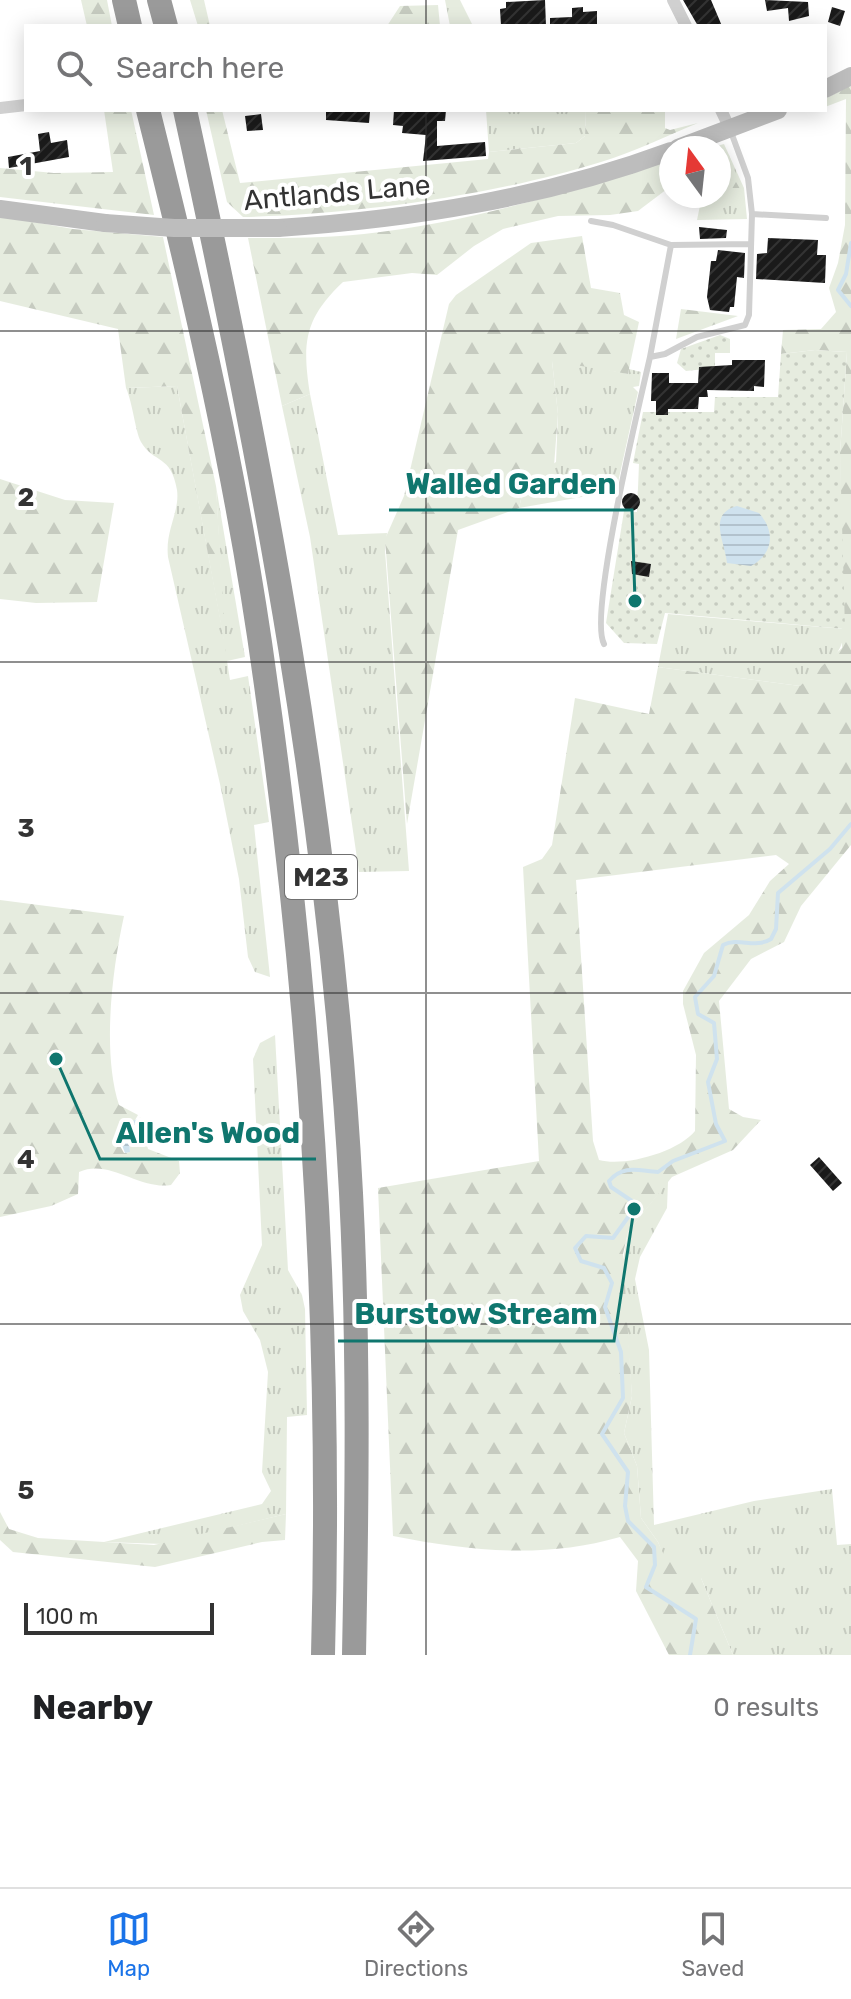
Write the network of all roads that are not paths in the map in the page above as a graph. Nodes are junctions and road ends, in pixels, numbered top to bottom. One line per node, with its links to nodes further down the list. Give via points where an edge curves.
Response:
1 (124, 0): 4 (highway)
2 (159, 0): 5 (highway)
3 (676, 1): 6 (street)
4 (130, 24)
5 (165, 24)
6 (685, 24)
7 (851, 76): 8 (main road)
8 (827, 88)
9 (24, 105): 10 (street)
10 (0, 108)
11 (148, 112): 26 (highway, M23, via 220,420 265,675 288,862 320,1233)
12 (185, 112): 27 (highway, M23, via 260,462 292,648 329,932 351,1192 358,1475)
13 (722, 112): 15 (street)
14 (773, 112): 15 (main road)
15 (730, 129): 16 (main road); 19 (lane, via 748,178)
16 (711, 136)
17 (659, 155): 18 (main road, Antlands Lane, bridge, via 585,179 405,218 278,228 174,228)
18 (0, 209)
19 (752, 214): 20 (lane); 22 (lane)
20 (826, 218)
21 (591, 221): 23 (lane)
22 (751, 244): 23 (lane); 24 (lane, via 745,325)
23 (671, 245): 24 (lane)
24 (650, 357): 25 (lane, via 611,544 599,628)
25 (604, 644)
26 (323, 1655)
27 (354, 1655)

